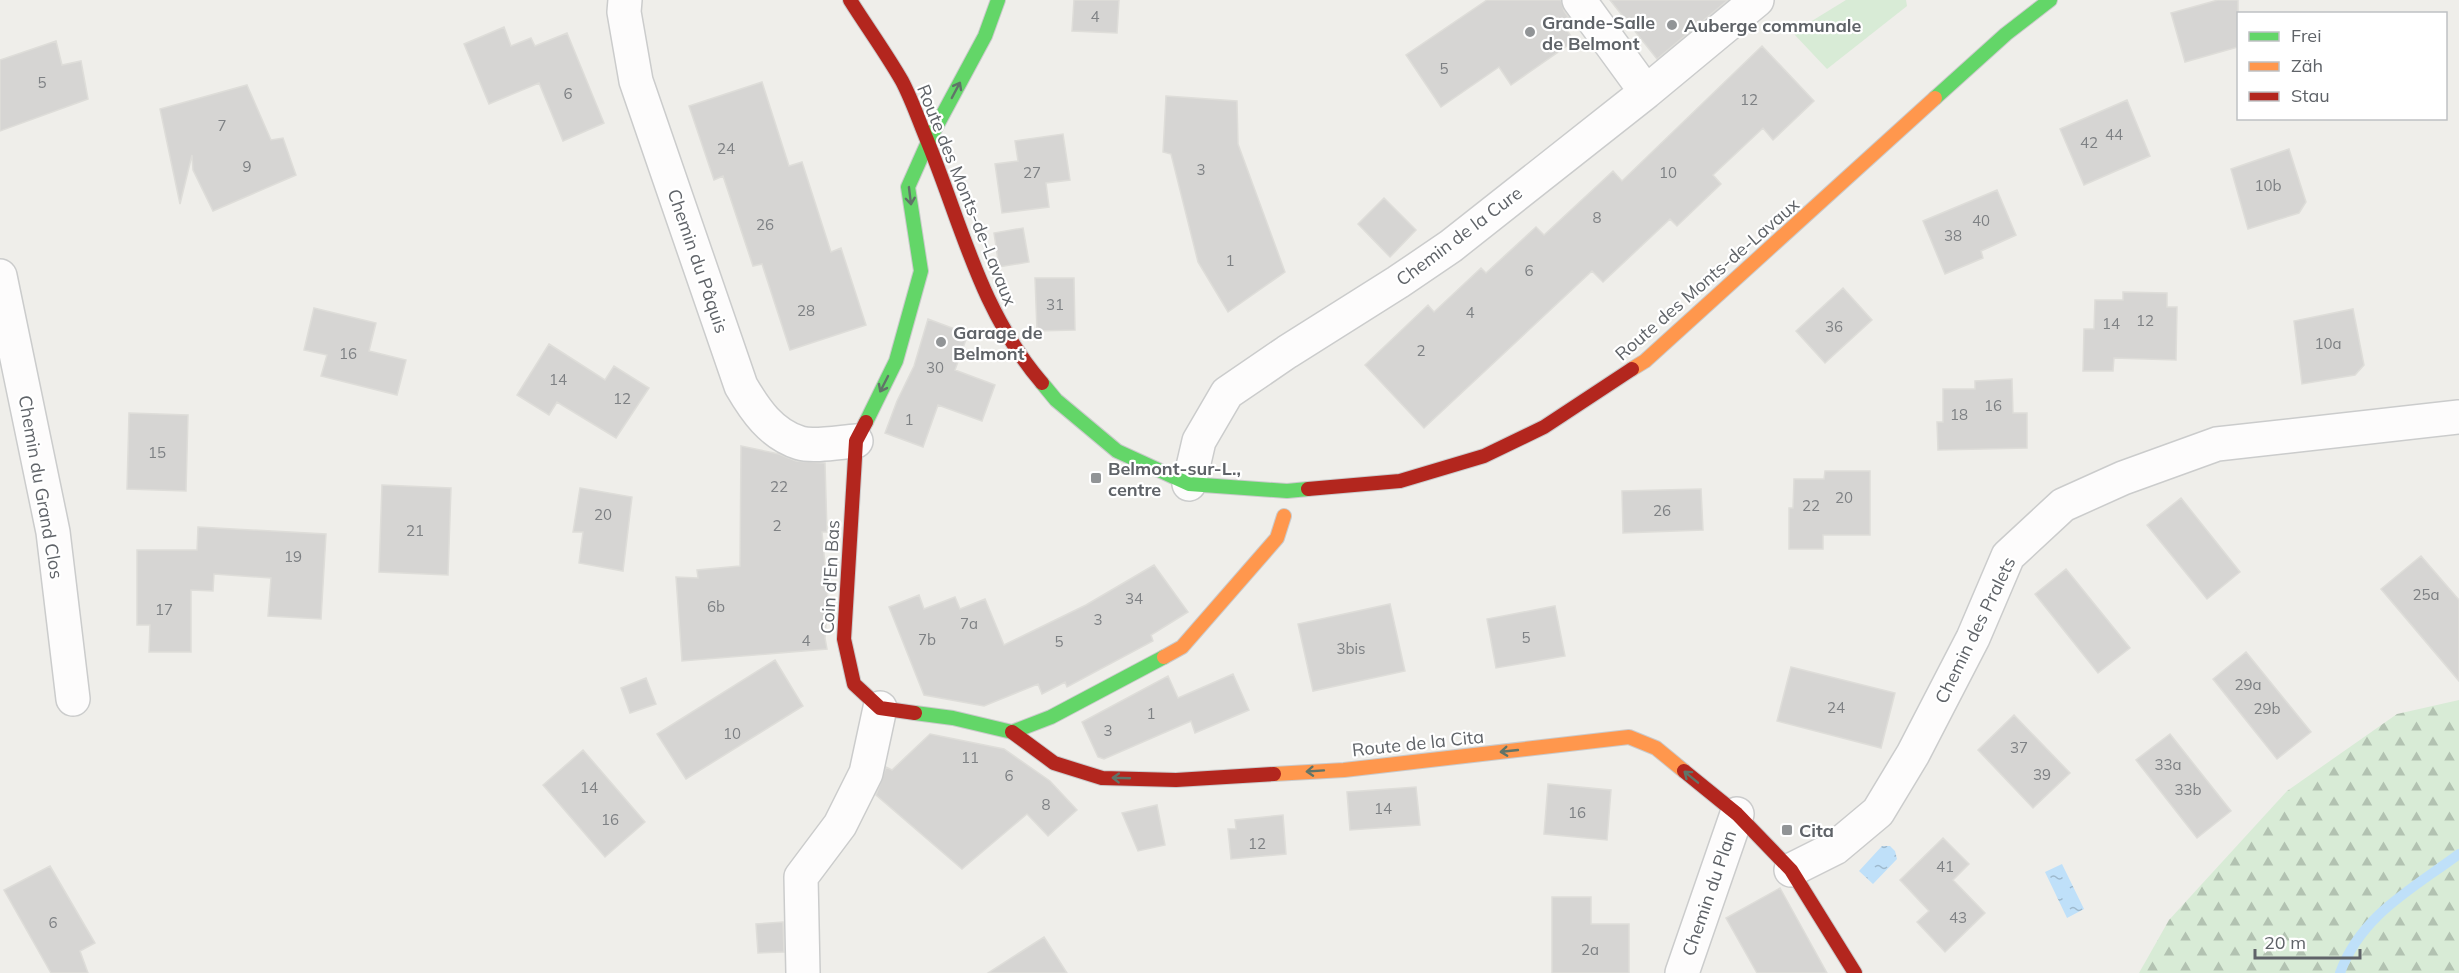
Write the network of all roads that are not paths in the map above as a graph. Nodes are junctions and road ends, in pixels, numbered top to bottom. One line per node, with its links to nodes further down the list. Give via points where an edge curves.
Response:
1 (625, 0): 11 (street, Chemin du Pâquis, via 636,81 741,386 771,427 801,443)
2 (850, 0): 8 (street, Route des Monts-de-Lavaux, via 902,82)
3 (998, 0): 8 (street, Coin d'En Bas, one-way to 3, via 985,36)
4 (1579, 0): 7 (street)
5 (2050, 0): 12 (street, Route des Monts-de-Lavaux, via 2006,34 1645,361 1544,427 1484,456 1400,481 1287,490)
6 (1754, 1): 7 (street, Chemin de la Cure)
7 (1646, 92): 12 (street, Chemin de la Cure, via 1451,246 1227,393 1199,441)
8 (928, 142): 11 (street, Coin d'En Bas, one-way to 11, via 908,187 921,271 896,361); 12 (street, Route des Monts-de-Lavaux, via 967,252 1022,360 1056,400 1117,451)
9 (0, 276): 14 (street, Chemin du Grand Clos, via 53,531)
10 (2459, 417): 18 (street, Chemin des Pralets, via 2217,444 2123,478 2063,505 2008,556 1967,649 1878,812 1835,848)
11 (856, 441): 15 (street, Coin d'En Bas, via 844,639 855,684)
12 (1188, 484)
13 (1284, 516): 16 (street, via 1277,538 1182,647 1051,717)
14 (73, 699)
15 (880, 708): 16 (street, via 953,718); 19 (street, via 866,773 840,825 801,877)
16 (1012, 732): 17 (street, Route de la Cita, one-way to 16, via 1656,748 1629,737 1344,770 1176,780 1102,778 1054,763)
17 (1737, 814): 18 (street, Route de la Cita); 20 (street, Chemin du Plan)
18 (1791, 870): 21 (street, Route de la Cita)
19 (804, 973)
20 (1682, 973)
21 (1855, 973)

